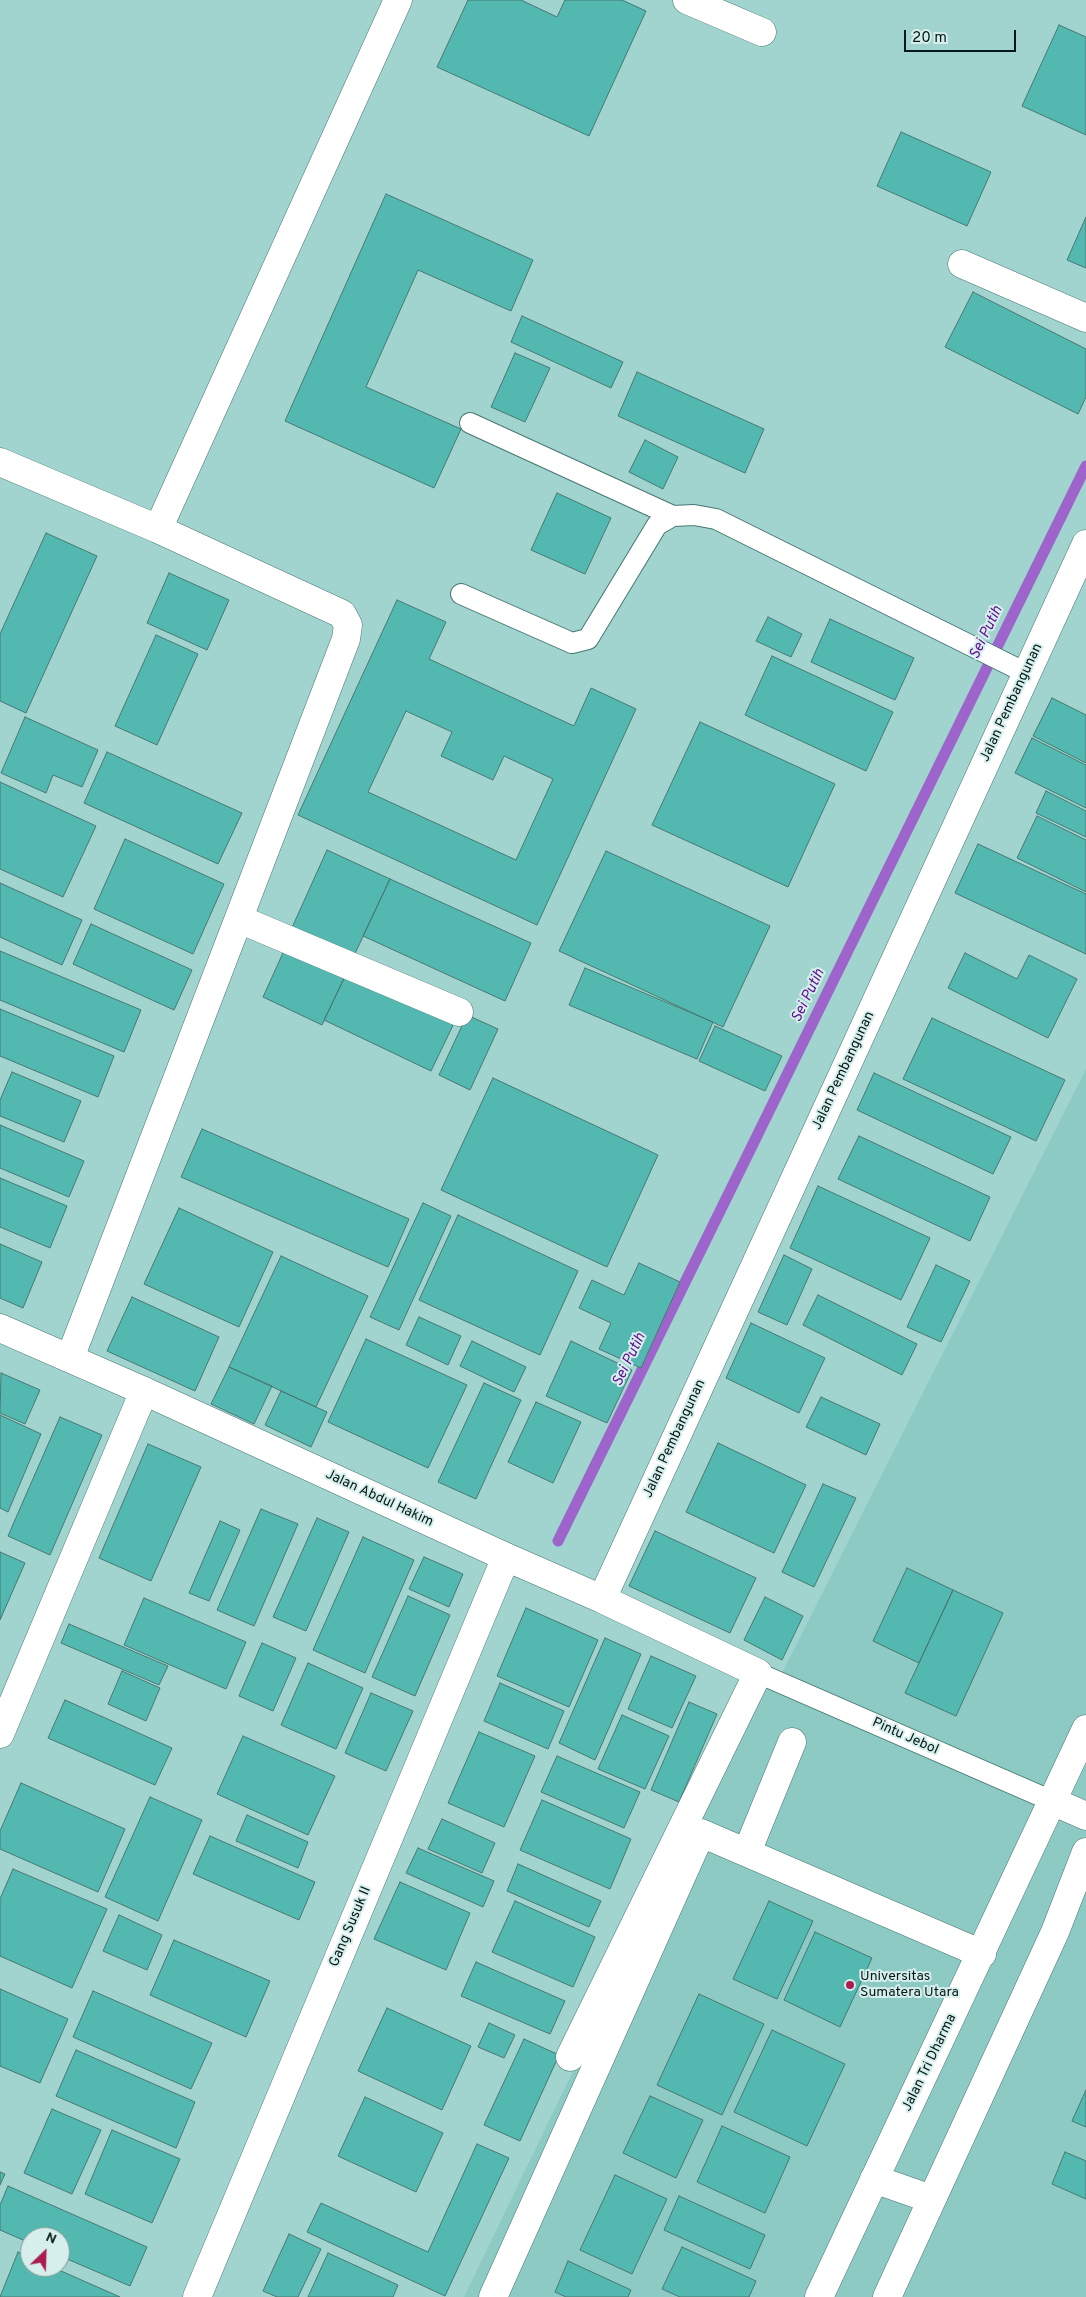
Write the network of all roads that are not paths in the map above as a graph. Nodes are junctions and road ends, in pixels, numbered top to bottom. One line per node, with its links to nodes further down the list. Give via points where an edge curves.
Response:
1 (398, 0): 9 (street)
2 (702, 3): 3 (street)
3 (762, 32)
4 (962, 264): 5 (street)
5 (1086, 318)
6 (470, 423): 8 (lane)
7 (0, 462): 9 (street)
8 (673, 516): 11 (lane, via 657,525 588,640 572,643); 12 (lane, via 716,519)
9 (158, 529): 13 (street, via 342,614 348,625 346,639)
10 (1086, 544): 12 (street, Jalan Pembangunan)
11 (461, 594)
12 (1015, 666): 19 (street, Jalan Pembangunan)
13 (239, 919): 14 (street); 16 (street)
14 (459, 1012)
15 (0, 1328): 16 (street, Jalan Abdul Hakim)
16 (70, 1358): 17 (street, Jalan Abdul Hakim)
17 (144, 1391): 18 (street, Jalan Abdul Hakim); 22 (street)
18 (506, 1557): 19 (street, Jalan Abdul Hakim); 32 (street, Gang Susuk II)
19 (602, 1599): 20 (street, Jalan Abdul Hakim)
20 (758, 1673): 24 (lane, Pintu Jebol); 29 (street)
21 (1086, 1730): 24 (street, Jalan Tri Dharma)
22 (0, 1734)
23 (792, 1742): 26 (street)
24 (1052, 1801): 25 (street); 28 (street, Jalan Tri Dharma)
25 (1086, 1816)
26 (747, 1852): 28 (street); 33 (street, via 701,1833)
27 (1086, 1852): 31 (street, via 1055,1932)
28 (982, 1954): 30 (street, Jalan Tri Dharma)
29 (570, 2057)
30 (874, 2179): 31 (street); 34 (street, Jalan Tri Dharma)
31 (931, 2199): 35 (street)
32 (197, 2297)
33 (493, 2297)
34 (820, 2297)
35 (887, 2297)

